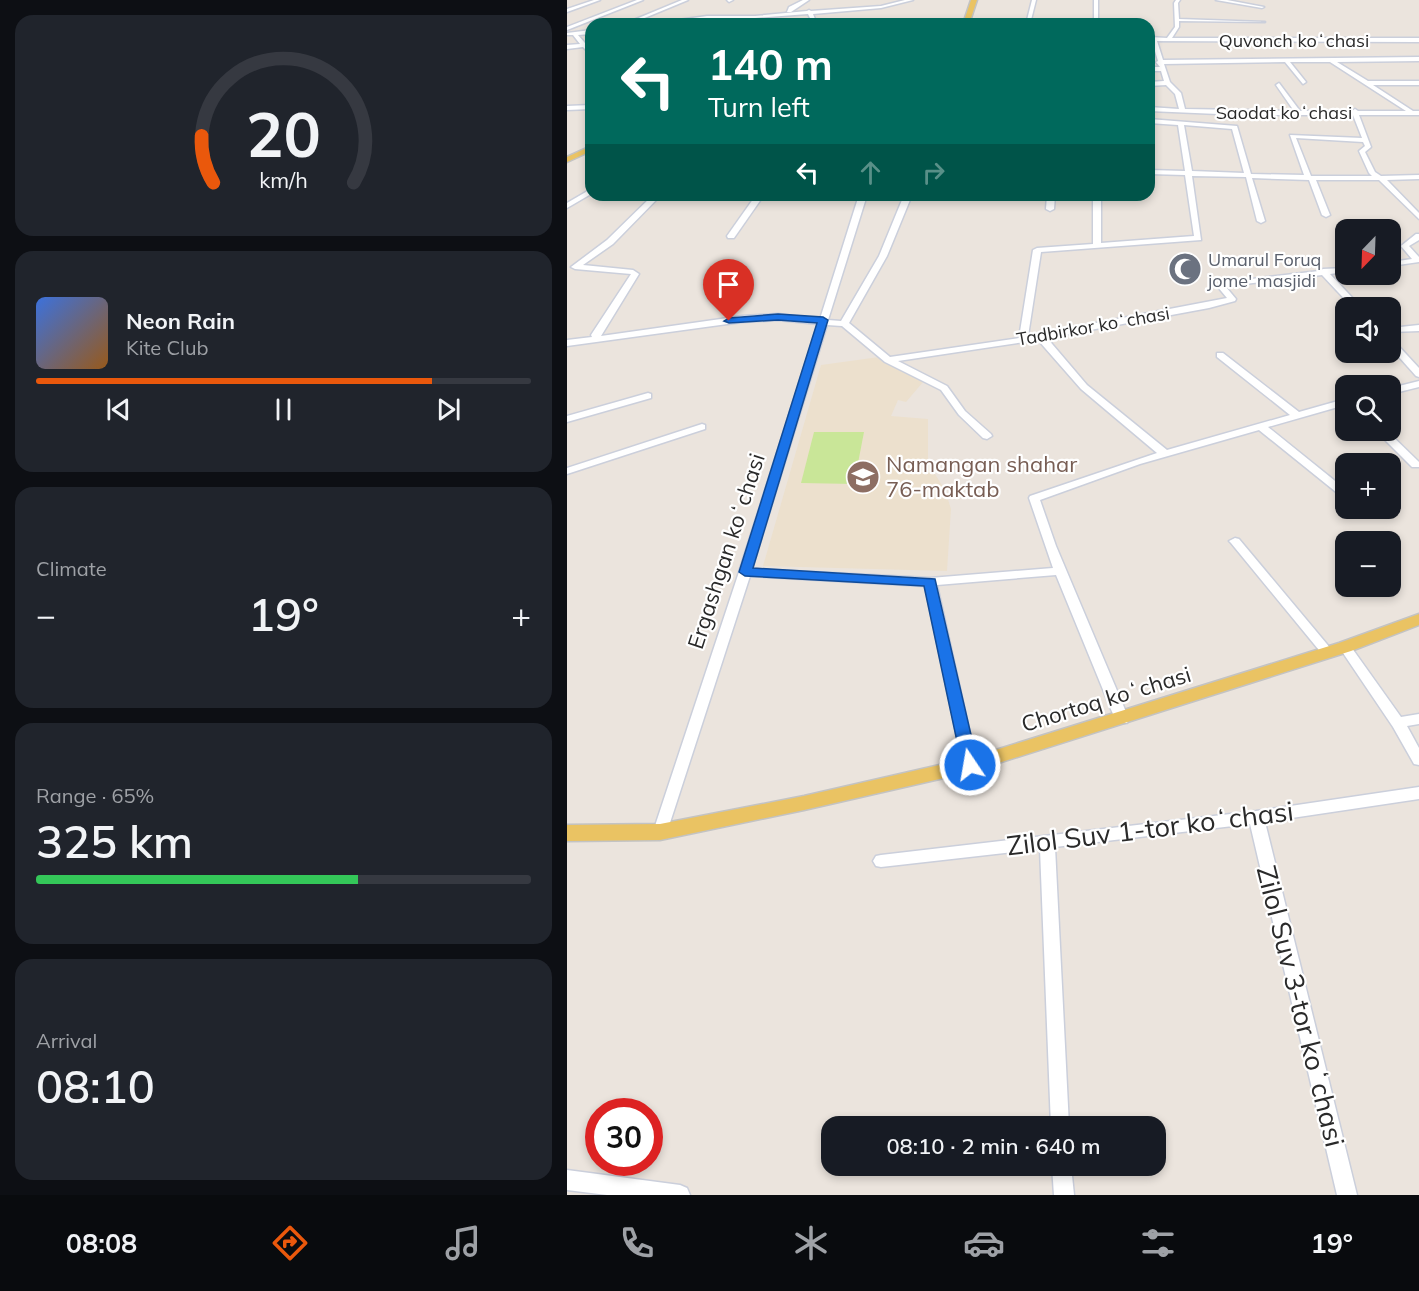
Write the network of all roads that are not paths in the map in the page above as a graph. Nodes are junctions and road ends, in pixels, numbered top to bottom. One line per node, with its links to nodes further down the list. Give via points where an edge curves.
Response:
1 (598, 0): 14 (street)
2 (641, 0): 17 (street)
3 (686, 0): 18 (street)
4 (807, 0): 16 (street, via 789,9)
5 (869, 0): 12 (street)
6 (911, 0): 12 (street)
7 (974, 0): 22 (main road)
8 (1033, 0): 23 (street)
9 (1096, 0): 24 (street)
10 (1178, 0): 25 (street)
11 (1218, 0): 13 (street)
12 (903, 2): 15 (street)
13 (1261, 7)
14 (567, 11)
15 (809, 11): 16 (street); 21 (street)
16 (790, 13): 20 (street)
17 (595, 18)
18 (641, 18)
19 (693, 18): 20 (street)
20 (725, 18)
21 (812, 18)
22 (968, 18)
23 (1029, 18)
24 (1096, 18)
25 (1178, 20): 27 (street); 33 (street)
26 (585, 22): 28 (street)
27 (1263, 22)
28 (567, 29)
29 (585, 32): 30 (street)
30 (574, 33): 31 (street); 35 (street)
31 (567, 34)
32 (1155, 39): 33 (street, Quvonch koʻchasi)
33 (1169, 39): 34 (street, Quvonch koʻchasi)
34 (1419, 40)
35 (584, 45): 36 (street)
36 (567, 47)
37 (1155, 49): 42 (street)
38 (1155, 59): 42 (street)
39 (1419, 59): 41 (street)
40 (1286, 60): 41 (street); 42 (street); 44 (street)
41 (1331, 60): 46 (street)
42 (1159, 62): 43 (street); 45 (street)
43 (1155, 65)
44 (1303, 82)
45 (1167, 83): 48 (street); 54 (street, via 1177,93)
46 (1365, 83): 47 (street); 57 (street)
47 (1419, 83)
48 (1155, 84)
49 (1279, 85): 56 (street)
50 (585, 107): 51 (street)
51 (567, 108)
52 (1155, 109): 53 (street, Saodat koʻchasi)
53 (1165, 110): 54 (street, Saodat koʻchasi); 60 (street)
54 (1183, 111): 56 (street, Saodat koʻchasi)
55 (1355, 111): 56 (street, Saodat koʻchasi); 57 (street, Saodat koʻchasi); 62 (street)
56 (1298, 113)
57 (1416, 113): 58 (street)
58 (1419, 118)
59 (1155, 121): 60 (street)
60 (1164, 122): 61 (street)
61 (1181, 123): 66 (street); 67 (street, via 1235,126)
62 (1365, 140): 69 (street, via 1292,136); 70 (street, via 1368,147 1362,151 1364,159)
63 (585, 151): 64 (main road)
64 (567, 160)
65 (1155, 172): 66 (street)
66 (1189, 173): 67 (street); 85 (street, via 1198,238)
67 (1248, 175): 69 (street); 82 (street)
68 (1419, 177): 70 (street)
69 (1310, 178): 70 (street); 80 (street)
70 (1380, 178): 81 (street)
71 (585, 196): 78 (street)
72 (651, 201): 96 (street, via 610,242 575,267 635,274 605,316)
73 (756, 201): 83 (street)
74 (861, 201): 91 (street, Ergashgan koʻchasi)
75 (905, 201): 92 (street, via 882,256)
76 (1051, 201): 79 (street)
77 (1097, 201): 85 (street)
78 (567, 206)
79 (1050, 209)
80 (1326, 215)
81 (1419, 217)
82 (1261, 221)
83 (731, 236)
84 (1419, 236): 86 (street, via 1405,246)
85 (1097, 246): 97 (street, via 1038,250)
86 (1418, 260): 87 (street)
87 (1401, 263)
88 (1335, 270): 89 (street, Tadbirkor koʻchasi)
89 (1323, 271): 90 (street); 95 (street, Tadbirkor koʻchasi, via 1227,284 1221,286 1222,290 1232,299)
90 (1348, 297)
91 (823, 320): 92 (street); 96 (street, via 762,317); 119 (street, Ergashgan koʻchasi)
92 (845, 324): 101 (street)
93 (1419, 328): 94 (street)
94 (1401, 329)
95 (1040, 336): 97 (street, Tadbirkor koʻchasi); 113 (street, via 1084,387)
96 (597, 337): 98 (street)
97 (1023, 340): 101 (street, Tadbirkor koʻchasi)
98 (567, 343)
99 (1401, 354): 102 (street)
100 (1220, 356): 107 (street)
101 (888, 360): 111 (street, via 944,388)
102 (1419, 374)
103 (1419, 384): 104 (street)
104 (1401, 388)
105 (648, 396): 108 (street)
106 (1335, 405): 107 (street)
107 (1296, 415): 109 (street)
108 (567, 418)
109 (1261, 426): 113 (street); 116 (street)
110 (702, 427): 115 (street)
111 (987, 436)
112 (1391, 441): 114 (street)
113 (1164, 453): 118 (street, via 1034,498)
114 (1416, 465)
115 (567, 471)
116 (1335, 486)
117 (1235, 541): 123 (street)
118 (1060, 571): 120 (street); 124 (street)
119 (745, 572): 120 (street); 131 (street, Ergashgan koʻchasi)
120 (930, 582): 128 (street)
121 (1419, 619): 122 (main road, Chortoq koʻchasi)
122 (1345, 647): 123 (main road, Chortoq koʻchasi); 126 (street)
123 (1327, 652): 124 (main road, Chortoq koʻchasi)
124 (1122, 719): 128 (main road, Chortoq koʻchasi)
125 (1419, 719): 126 (street)
126 (1398, 723): 127 (street)
127 (1419, 759)
128 (970, 765): 131 (main road, Chortoq koʻchasi)
129 (1419, 792): 130 (street, Zilol Suv 1-tor koʻchasi)
130 (1256, 817): 133 (street, Zilol Suv 1-tor koʻchasi); 140 (street, Zilol Suv 3-tor koʻchasi)
131 (660, 832): 132 (main road)
132 (567, 833)
133 (1047, 840): 134 (street, Zilol Suv 1-tor koʻchasi); 135 (street)
134 (881, 861)
135 (1061, 1116)
136 (1063, 1176): 139 (street)
137 (567, 1180): 138 (street)
138 (680, 1195)
139 (1064, 1195)
140 (1347, 1195)

